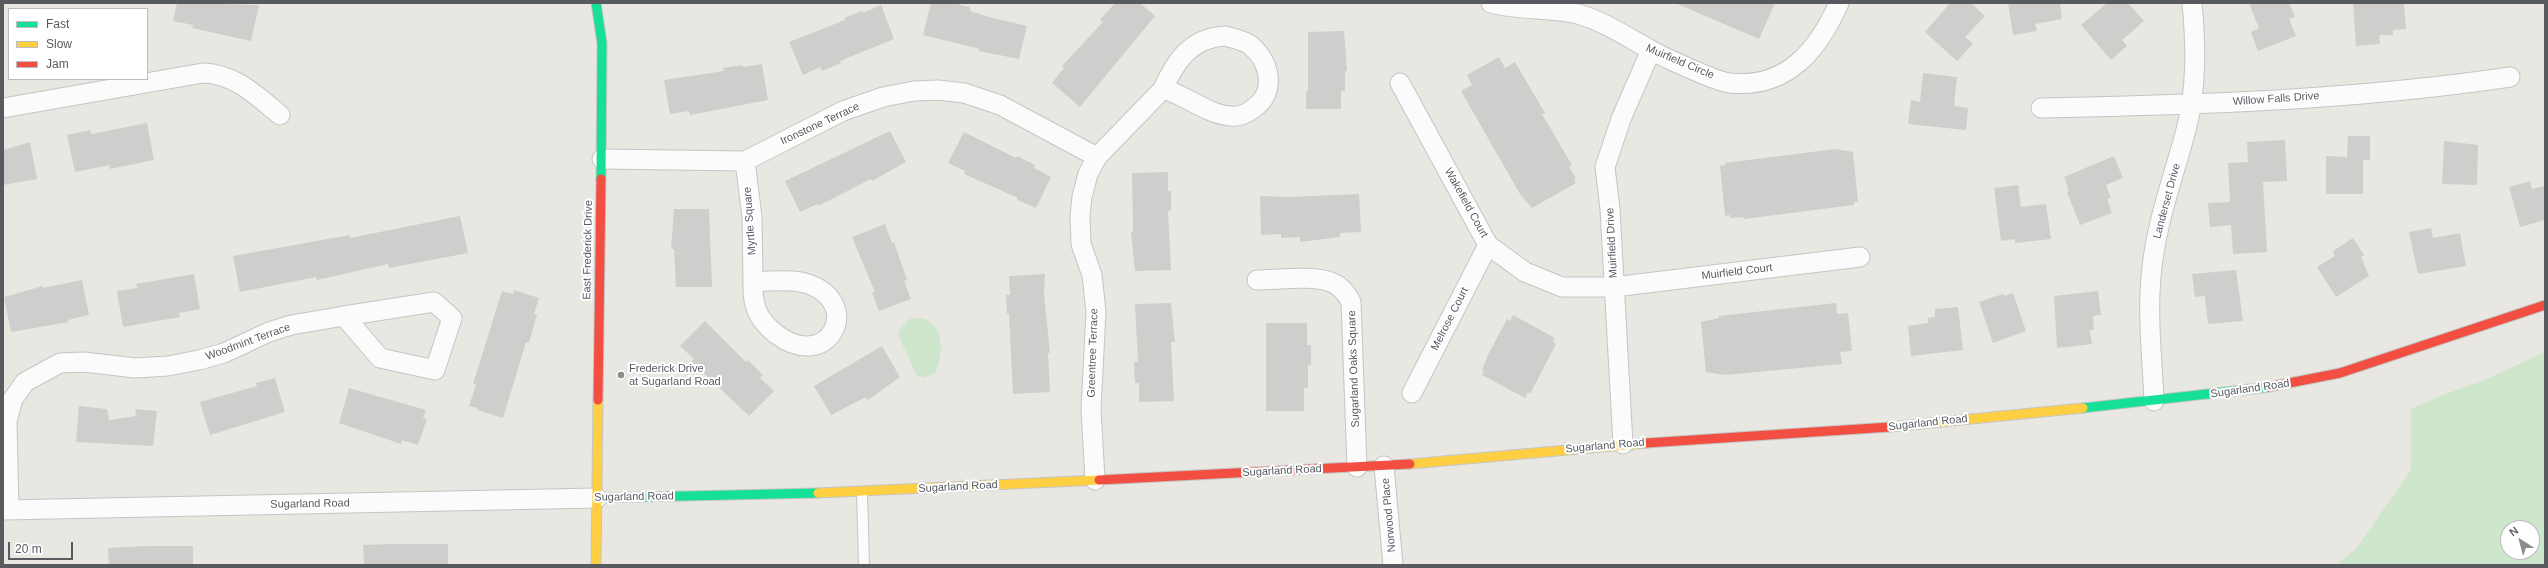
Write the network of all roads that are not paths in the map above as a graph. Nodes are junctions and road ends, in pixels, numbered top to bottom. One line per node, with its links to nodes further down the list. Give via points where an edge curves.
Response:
1 (596, 3): 14 (street, East Frederick Drive, via 602,43)
2 (1491, 3): 5 (street, Muirfield Circle, via 1513,9 1578,14)
3 (1839, 3): 5 (street, Muirfield Circle, via 1818,44 1797,65 1756,83 1729,83)
4 (2192, 3): 9 (street, Landerset Drive, via 2195,39)
5 (1651, 50): 20 (street, Muirfield Drive, via 1621,119 1605,167)
6 (2510, 77): 9 (street, Willow Falls Drive, via 2455,85)
7 (1400, 83): 16 (street, Wakefield Court)
8 (1163, 89): 8 (street, Greentree Terrace, via 1177,93 1219,114 1233,117 1257,106 1267,91 1269,77 1266,65 1250,45 1237,39 1211,37 1198,42 1179,58); 13 (street, Greentree Terrace)
9 (2191, 105): 11 (street, Willow Falls Drive); 24 (street, Landerset Drive, via 2152,260 2149,303)
10 (3, 108): 12 (street, via 215,73 229,77 245,87)
11 (2041, 108)
12 (280, 115)
13 (1097, 157): 15 (street, Ironstone Terrace, via 1000,105 964,93 938,90 883,96 843,111); 28 (street, Greentree Terrace, via 1084,189 1080,216 1081,244 1092,275 1096,312 1091,409)
14 (602, 159): 15 (street, Ironstone Terrace); 30 (street, East Frederick Drive)
15 (745, 161): 19 (street, Myrtle Square, via 752,217)
16 (1488, 244): 20 (street, Wakefield Court, via 1525,272 1562,287); 23 (street, Melrose Court)
17 (1860, 257): 20 (street, Muirfield Court)
18 (1257, 280): 27 (street, Sugarland Oaks Square, via 1323,279 1336,284 1351,302)
19 (753, 281): 19 (street, via 754,307 759,317 783,339 799,347 811,348 831,334 836,326 835,307 822,291 810,284)
20 (1614, 287): 25 (street, Muirfield Drive)
21 (2545, 306): 24 (street, Sugarland Road, via 2340,373 2281,386)
22 (344, 316): 22 (street, Woodmint Terrace, via 434,302 452,318 435,370 380,358); 31 (street, Woodmint Terrace, via 291,325 269,332 224,353 199,360 168,366 135,368 84,362 60,363 25,382 14,398 7,421)
23 (1412, 392)
24 (2154, 401): 25 (street, Sugarland Road, via 1855,430)
25 (1623, 444): 26 (street, Sugarland Road)
26 (1384, 466): 27 (street, Sugarland Road); 34 (street, Norwood Place)
27 (1357, 467): 28 (street, Sugarland Road)
28 (1095, 480): 29 (street, Sugarland Road)
29 (862, 492): 30 (street, Sugarland Road); 33 (lane)
30 (597, 498): 31 (street, Sugarland Road); 32 (street, East Frederick Drive)
31 (6, 510)
32 (596, 565)
33 (864, 565)
34 (1393, 565)

